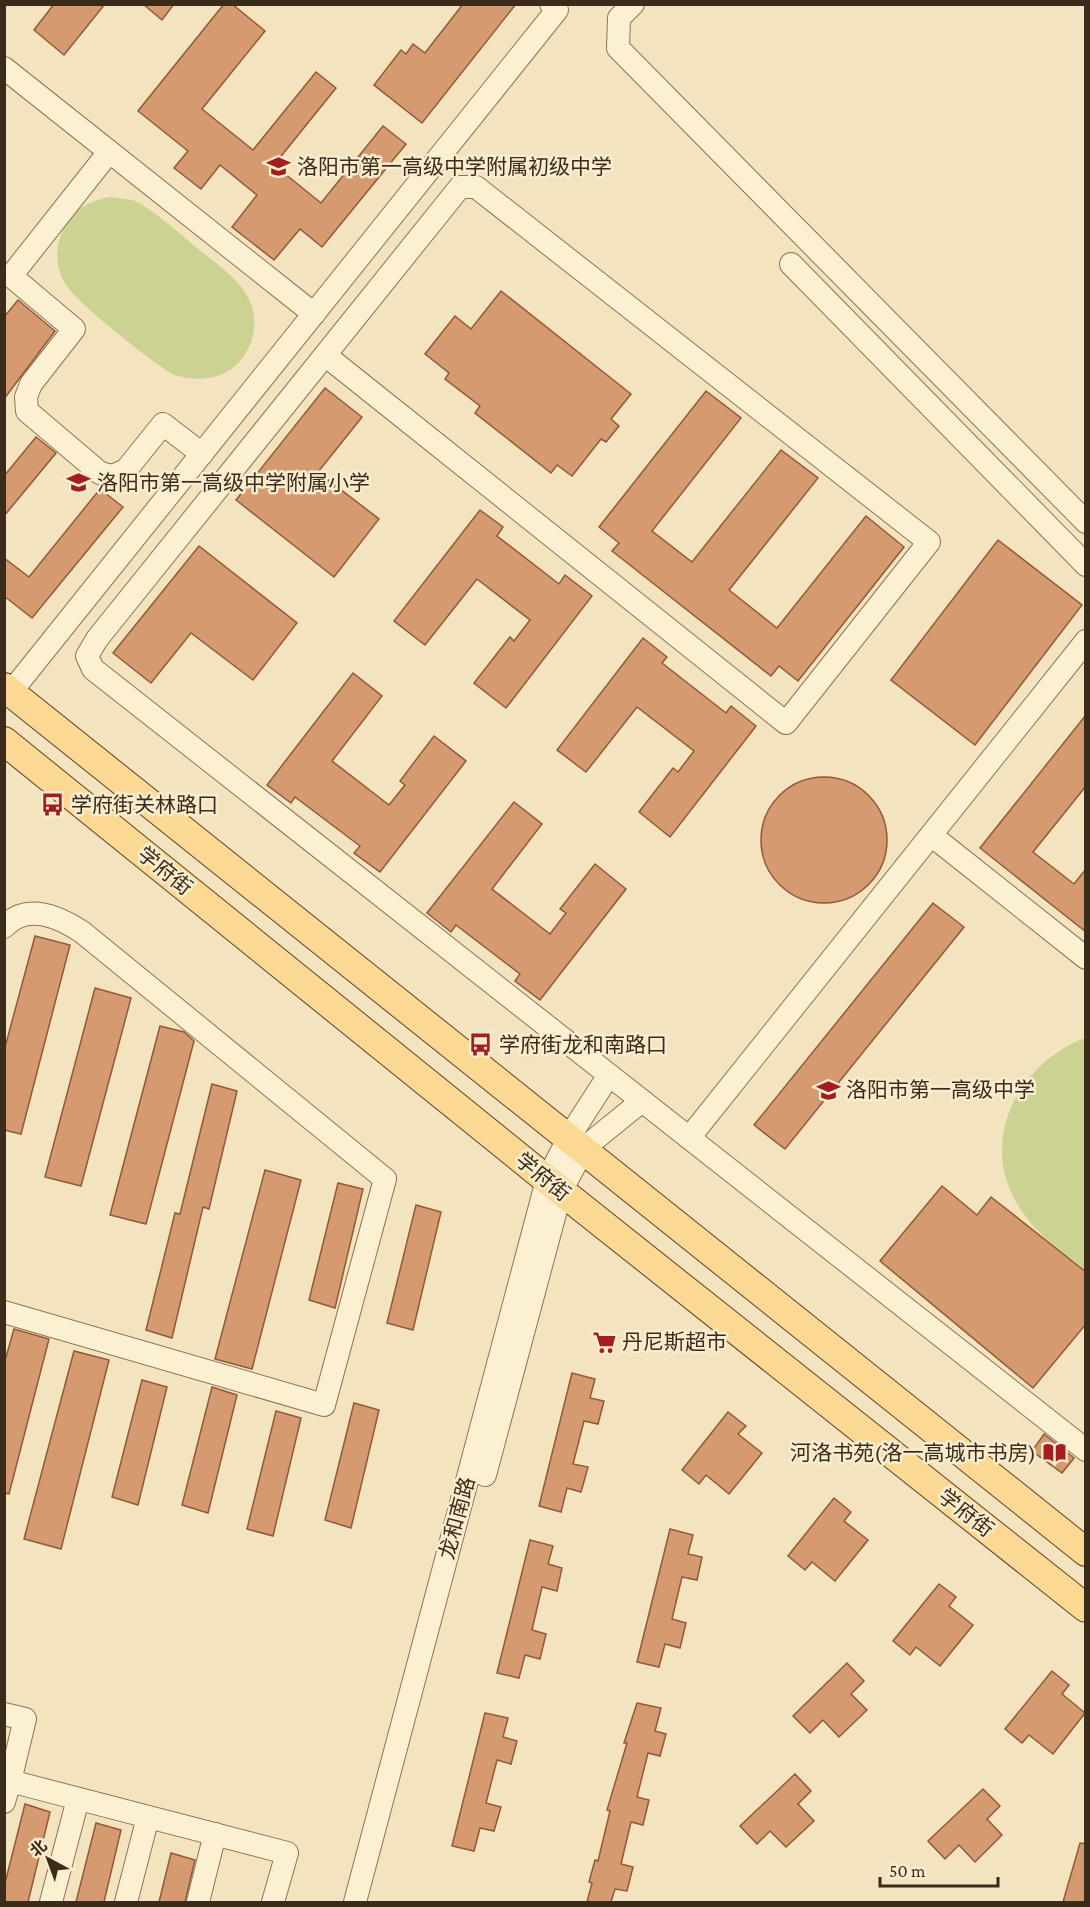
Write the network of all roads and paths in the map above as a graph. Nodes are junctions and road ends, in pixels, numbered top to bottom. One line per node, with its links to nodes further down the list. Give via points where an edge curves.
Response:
1 (551, 4): 6 (street, via 557,10)
2 (633, 4): 9 (street, via 619,18 618,48)
3 (4, 68): 4 (street)
4 (109, 152): 6 (street); 8 (street, via 11,276 74,329 31,384 26,397 27,411 100,473 112,476 126,470 163,424)
5 (791, 264): 10 (street)
6 (314, 314): 8 (street)
7 (325, 355): 7 (street, via 460,187 476,187 929,542 786,723); 17 (street, via 96,639 87,656 93,669)
8 (202, 454): 12 (street)
9 (1086, 522)
10 (1086, 566)
11 (1086, 641): 14 (street)
12 (8, 689): 20 (main road, 学府街)
13 (4, 741): 21 (main road, 学府街)
14 (931, 835): 16 (street); 19 (street)
15 (4, 927): 22 (street, via 11,920 35,913 58,917 82,932 385,1179 324,1405)
16 (1086, 958)
17 (609, 1075): 18 (street); 20 (street, 龙和南路)
18 (642, 1101): 19 (street); 20 (street)
19 (690, 1138): 23 (street)
20 (577, 1143): 21 (street, 龙和南路); 24 (main road, 学府街)
21 (554, 1185): 25 (main road, 学府街); 35 (street, 龙和南路); 36 (street, 龙和南路)
22 (4, 1312)
23 (1086, 1450)
24 (1086, 1552)
25 (1086, 1608)
26 (4, 1714): 27 (street, via 25,1719)
27 (7, 1791): 28 (street)
28 (78, 1799): 29 (street); 31 (street)
29 (148, 1817): 30 (street); 32 (street)
30 (216, 1834): 33 (street); 34 (street, via 287,1853)
31 (51, 1902)
32 (126, 1902)
33 (198, 1902)
34 (273, 1902)
35 (355, 1902)
36 (370, 1902)

